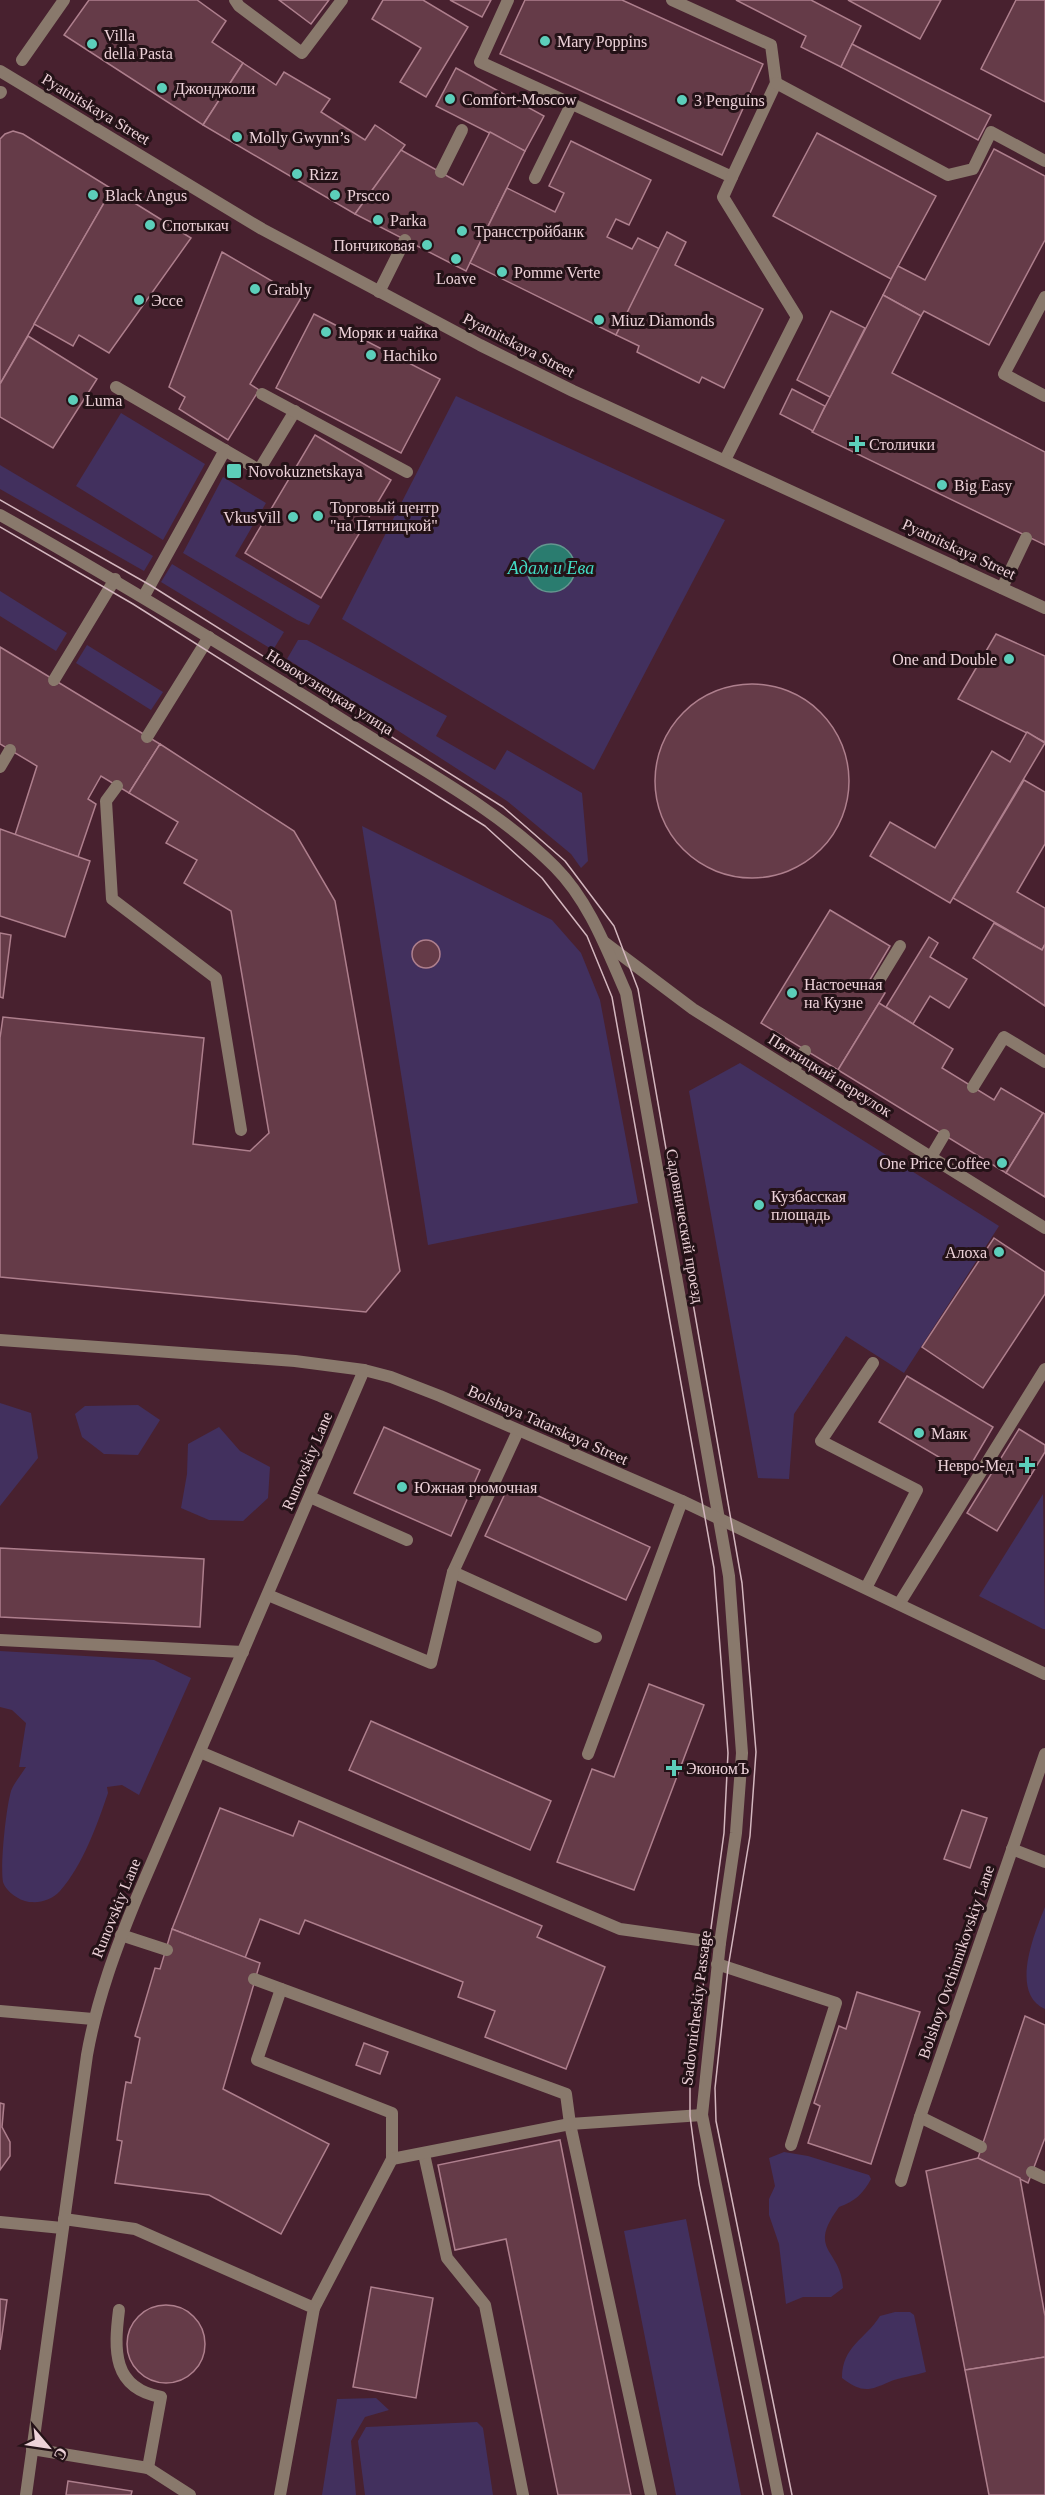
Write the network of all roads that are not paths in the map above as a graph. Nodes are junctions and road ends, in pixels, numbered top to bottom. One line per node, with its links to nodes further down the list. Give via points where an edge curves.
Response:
1 (64, 0): 6 (street)
2 (235, 0): 3 (street, via 302,53)
3 (342, 0)
4 (508, 0): 9 (street, via 480,62)
5 (672, 0): 8 (street, via 771,45)
6 (22, 60)
7 (0, 70): 16 (street, Pyatnitskaya Street, via 262,229)
8 (776, 83): 11 (street, via 948,176 973,169 992,132); 13 (street)
9 (572, 104): 13 (street); 14 (street)
10 (462, 130): 12 (street)
11 (1045, 161)
12 (441, 172)
13 (732, 177): 23 (street, via 723,197 797,316)
14 (535, 178)
15 (405, 240): 16 (street)
16 (379, 292): 23 (street, Pyatnitskaya Street, via 544,378)
17 (1045, 297): 20 (street, via 1004,374)
18 (116, 387): 22 (street)
19 (262, 394): 21 (street)
20 (1045, 396)
21 (295, 411): 22 (street, via 259,470); 24 (street)
22 (225, 450): 29 (street)
23 (725, 460): 28 (street, Pyatnitskaya Street)
24 (407, 472)
25 (0, 515): 27 (street, Новокузнецкая улица)
26 (1026, 538): 28 (street)
27 (115, 579): 29 (street, Новокузнецкая улица); 32 (street)
28 (1002, 588): 30 (street, Pyatnitskaya Street)
29 (144, 596): 31 (street, Новокузнецкая улица)
30 (1045, 608)
31 (209, 636): 33 (street); 37 (street, Новокузнецкая улица, via 496,816 556,868 585,906)
32 (54, 680)
33 (147, 737)
34 (10, 750): 35 (street)
35 (0, 767)
36 (117, 786): 44 (street, via 106,801 112,899 216,978)
37 (604, 942): 42 (street, Пятницкий переулок, via 693,1009); 55 (street, Садовнический проезд, via 626,993)
38 (900, 946): 39 (street)
39 (875, 987)
40 (806, 1051): 42 (street)
41 (1045, 1062): 43 (street, via 1004,1037)
42 (793, 1071): 46 (street, Пятницкий переулок)
43 (973, 1087)
44 (241, 1130)
45 (944, 1135): 46 (street)
46 (930, 1157): 47 (street, Пятницкий переулок)
47 (1045, 1228)
48 (0, 1340): 51 (street, Bolshaya Tatarskaya Street, via 294,1361)
49 (873, 1364): 58 (street, via 821,1441 917,1490)
50 (1045, 1369): 60 (street)
51 (364, 1370): 52 (street, Bolshaya Tatarskaya Street, via 414,1385); 53 (street, Runovskiy Lane)
52 (518, 1431): 54 (street, Bolshaya Tatarskaya Street); 57 (street)
53 (310, 1497): 56 (street); 59 (street, Runovskiy Lane)
54 (682, 1501): 55 (street, Bolshaya Tatarskaya Street); 66 (street)
55 (721, 1520): 58 (street, Bolshaya Tatarskaya Street); 71 (street, Sadovnicheskiy Passage, via 742,1753 736,1833)
56 (407, 1540)
57 (453, 1572): 59 (street, via 430,1664); 61 (street)
58 (866, 1588): 60 (street, Bolshaya Tatarskaya Street)
59 (268, 1595): 63 (street, Runovskiy Lane)
60 (899, 1604): 64 (street, Bolshaya Tatarskaya Street)
61 (596, 1637)
62 (0, 1640): 63 (street)
63 (243, 1652): 65 (street, Runovskiy Lane)
64 (1045, 1674)
65 (200, 1752): 70 (street, Runovskiy Lane); 71 (street, via 620,1929)
66 (588, 1754)
67 (1045, 1754): 68 (street, Bolshoy Ovchinnikovskiy Lane)
68 (1012, 1850): 69 (street); 79 (street, Bolshoy Ovchinnikovskiy Lane)
69 (1045, 1862)
70 (121, 1935): 72 (street); 77 (street, Runovskiy Lane)
71 (720, 1943): 73 (street, Sadovnicheskiy Passage)
72 (167, 1950)
73 (717, 1965): 78 (street, Sadovnicheskiy Passage); 81 (street, via 836,2003)
74 (254, 1979): 75 (street)
75 (282, 1989): 80 (street, via 566,2094); 84 (street, via 257,2060 392,2112)
76 (0, 2011): 77 (street)
77 (93, 2019): 89 (street, Runovskiy Lane)
78 (702, 2115): 80 (street); 99 (street, Sadovnicheskiy Passage)
79 (920, 2117): 82 (street); 87 (street, Bolshoy Ovchinnikovskiy Lane)
80 (570, 2124): 83 (street); 98 (street)
81 (791, 2145)
82 (981, 2147)
83 (424, 2154): 84 (street); 97 (street, via 447,2258 485,2305)
84 (392, 2159): 90 (street)
85 (1032, 2172): 86 (street)
86 (1045, 2178)
87 (901, 2181)
88 (0, 2222): 89 (street)
89 (63, 2223): 90 (street, via 135,2229); 92 (street, Runovskiy Lane)
90 (314, 2308): 96 (street)
91 (120, 2310): 93 (street, via 117,2358 124,2375 135,2388 161,2397)
92 (32, 2449): 93 (street); 94 (street, Runovskiy Lane)
93 (148, 2468): 95 (street)
94 (26, 2495)
95 (190, 2495)
96 (280, 2495)
97 (523, 2495)
98 (651, 2495)
99 (778, 2495)

